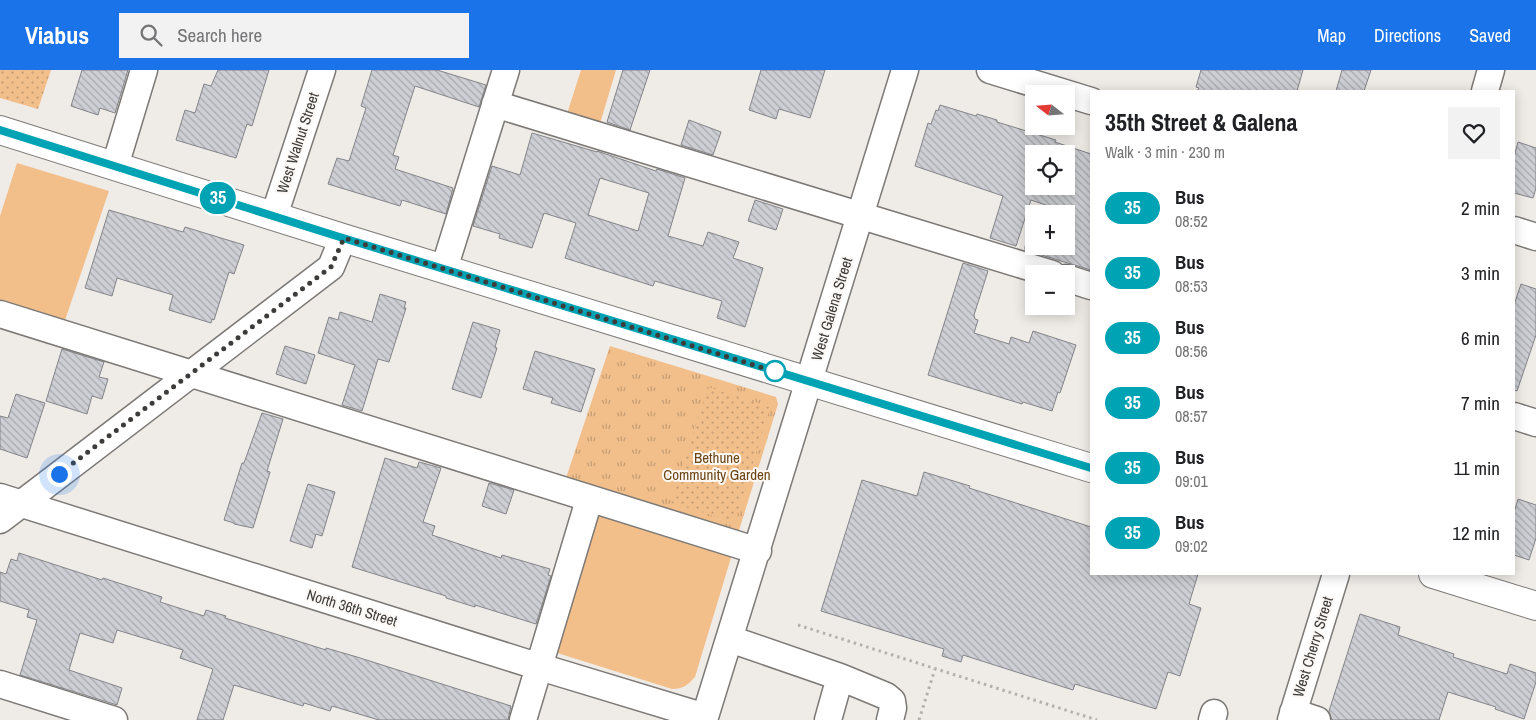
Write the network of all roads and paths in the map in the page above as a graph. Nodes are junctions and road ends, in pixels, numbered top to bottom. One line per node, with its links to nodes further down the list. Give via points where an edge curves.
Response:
1 (144, 70): 11 (street)
2 (322, 70): 13 (street, West Walnut Street)
3 (506, 70): 9 (street)
4 (905, 70): 12 (street, West Galena Street)
5 (990, 70): 8 (street)
6 (1491, 70): 7 (street)
7 (1485, 90)
8 (1090, 101)
9 (495, 104): 12 (street); 18 (street)
10 (0, 130): 11 (main road)
11 (115, 166): 13 (main road)
12 (860, 215): 17 (street); 23 (street, West Galena Street)
13 (274, 216): 16 (main road)
14 (1515, 230): 15 (street)
15 (1536, 237)
16 (344, 238): 18 (main road); 22 (street, via 331,267)
17 (1025, 266)
18 (444, 269): 23 (main road)
19 (1075, 281): 20 (street)
20 (1090, 286)
21 (0, 314): 22 (street)
22 (192, 374): 27 (street); 28 (street)
23 (810, 382): 26 (main road); 30 (street, West Galena Street)
24 (1515, 416): 25 (street)
25 (1536, 423)
26 (1090, 468)
27 (589, 500): 30 (street); 36 (street)
28 (10, 501): 29 (street); 36 (street, North 36th Street)
29 (0, 520)
30 (758, 552): 35 (street, West Galena Street)
31 (1336, 575): 40 (street, West Cherry Street)
32 (1436, 575): 33 (main road)
33 (1536, 606)
34 (798, 626): 37 (path)
35 (730, 639): 38 (street); 41 (street, West Galena Street)
36 (540, 667): 41 (street, North 36th Street); 43 (street)
37 (935, 669): 46 (path); 47 (path)
38 (840, 677): 44 (street); 45 (street, via 892,701)
39 (0, 684): 42 (street)
40 (1300, 717)
41 (705, 719)
42 (114, 720)
43 (523, 720)
44 (828, 720)
45 (890, 720)
46 (919, 720)
47 (1097, 720)

